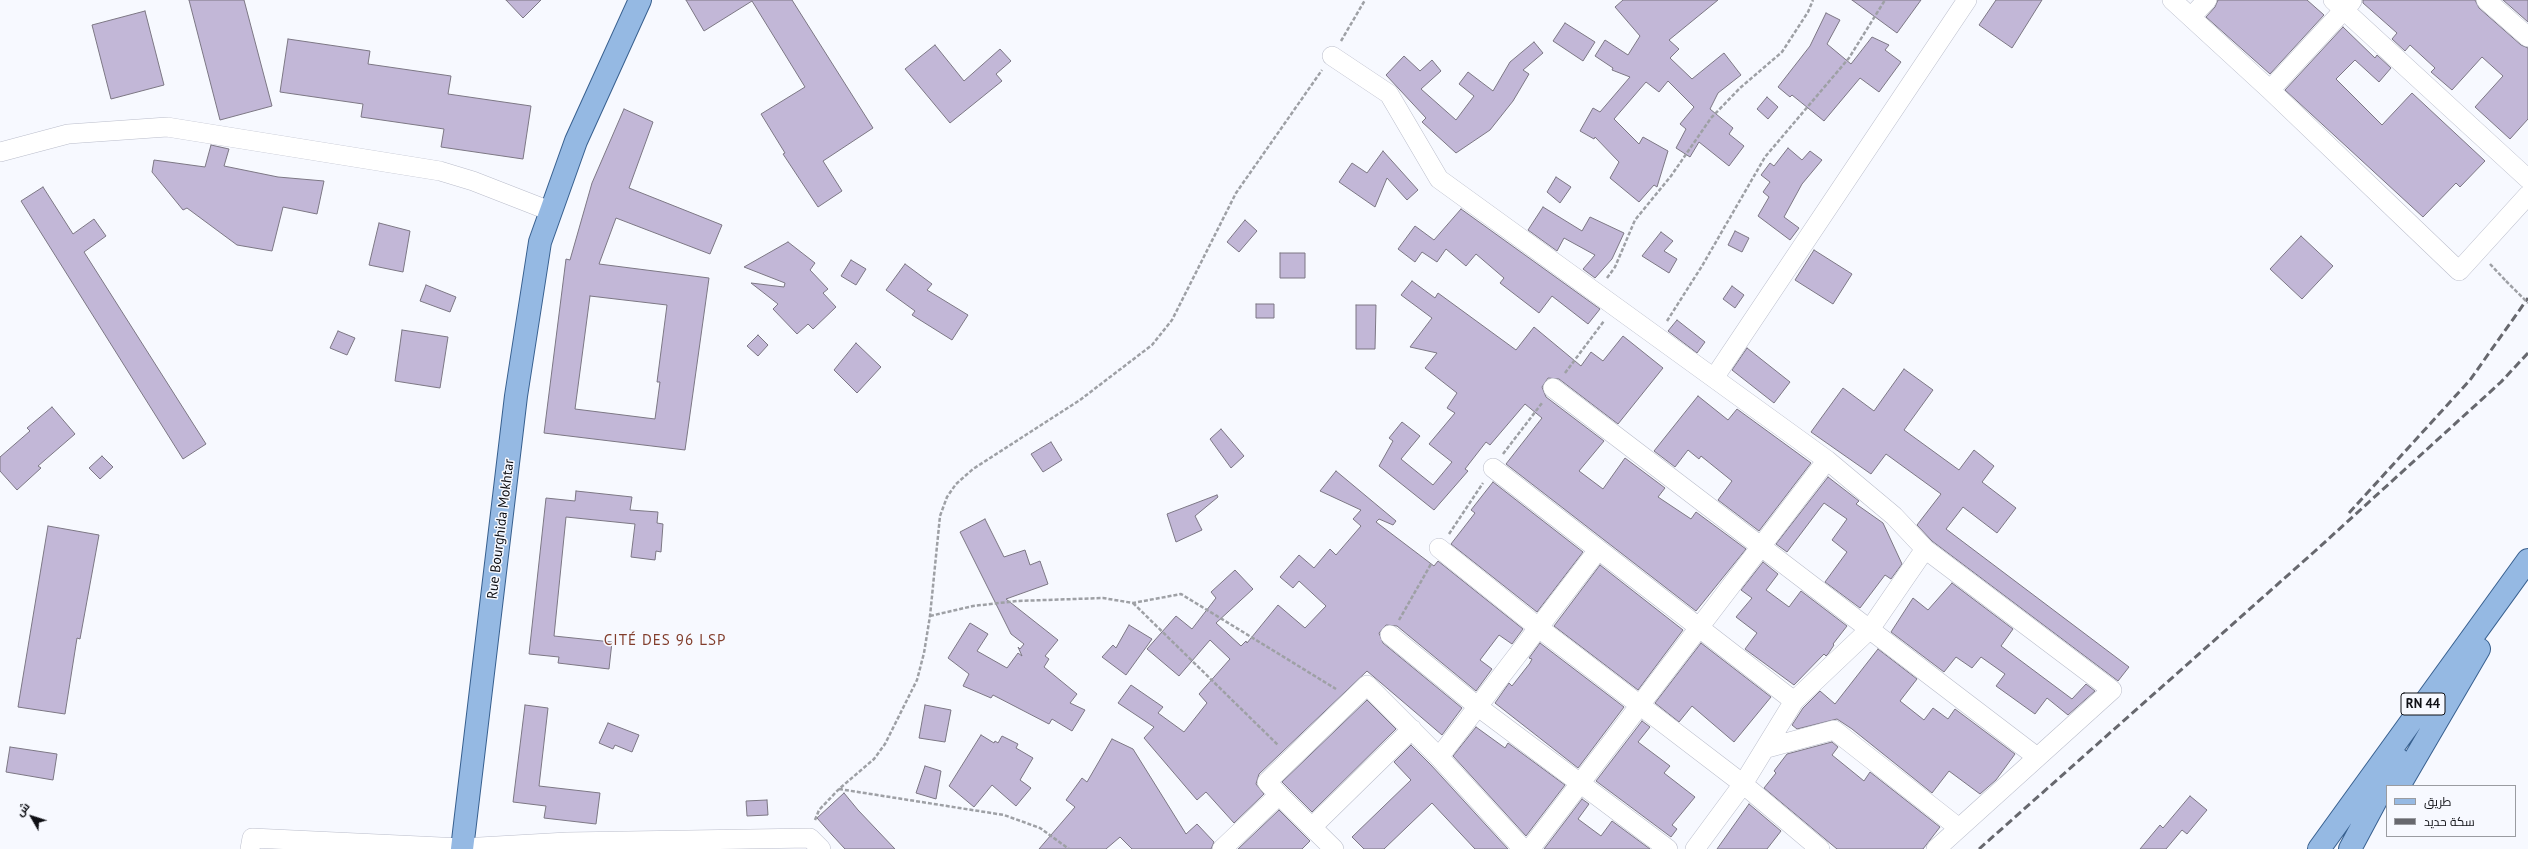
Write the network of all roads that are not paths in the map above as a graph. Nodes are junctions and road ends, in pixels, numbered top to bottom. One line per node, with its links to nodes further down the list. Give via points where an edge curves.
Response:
1 (640, 0): 14 (main road, Rue Bourghida Mokhtar, via 579,134)
2 (1967, 0): 15 (street)
3 (2172, 0): 7 (street)
4 (2207, 0): 7 (street)
5 (2486, 0): 8 (street)
6 (2344, 3): 10 (street); 12 (street)
7 (2192, 16): 10 (street)
8 (2528, 37)
9 (1332, 56): 15 (street, via 1389,94 1439,179)
10 (2270, 90): 13 (street, via 2459,272)
11 (0, 152): 14 (street, via 68,134 167,127 440,171)
12 (2528, 179)
13 (2528, 195)
14 (550, 211): 47 (main road, Rue Bourghida Mokhtar, via 540,242 516,396)
15 (1714, 378): 17 (street)
16 (1553, 388): 19 (street)
17 (1827, 460): 19 (street); 21 (street, via 1894,516)
18 (1492, 468): 22 (street)
19 (1761, 545): 25 (street); 27 (street)
20 (1440, 548): 26 (street)
21 (1925, 549): 27 (street); 36 (street, via 2112,690)
22 (1598, 550): 25 (street); 26 (street)
23 (2528, 560): 29 (main road, RN 44)
24 (2528, 573): 39 (main road, via 2481,645)
25 (1699, 627): 30 (street); 32 (street)
26 (1539, 628): 31 (street); 32 (street)
27 (1870, 629): 30 (street); 36 (street)
28 (1390, 635): 31 (street)
29 (2470, 640): 55 (main road, RN 44); 56 (main road, via 2401,754)
30 (1794, 701): 34 (street)
31 (1477, 706): 35 (street); 37 (street)
32 (1640, 706): 37 (street); 38 (street)
33 (1412, 729): 35 (street); 40 (street, via 1367,685 1267,782); 43 (street)
34 (1767, 748): 38 (street); 42 (street, via 1834,730)
35 (1440, 757): 49 (street)
36 (2037, 757): 42 (street)
37 (1579, 784): 50 (street); 51 (street)
38 (1743, 784): 52 (street); 53 (street)
39 (2400, 785)
40 (1279, 795): 43 (street); 48 (street)
41 (2386, 811): 57 (main road)
42 (1959, 828): 54 (street)
43 (1322, 841)
44 (812, 845): 45 (street)
45 (566, 846): 47 (street)
46 (250, 849): 47 (street, via 252,838)
47 (462, 849)
48 (1222, 849)
49 (1523, 849)
50 (1530, 849)
51 (1668, 849)
52 (1695, 849)
53 (1820, 849)
54 (1936, 849)
55 (2319, 849)
56 (2350, 849)
57 (2366, 849)

